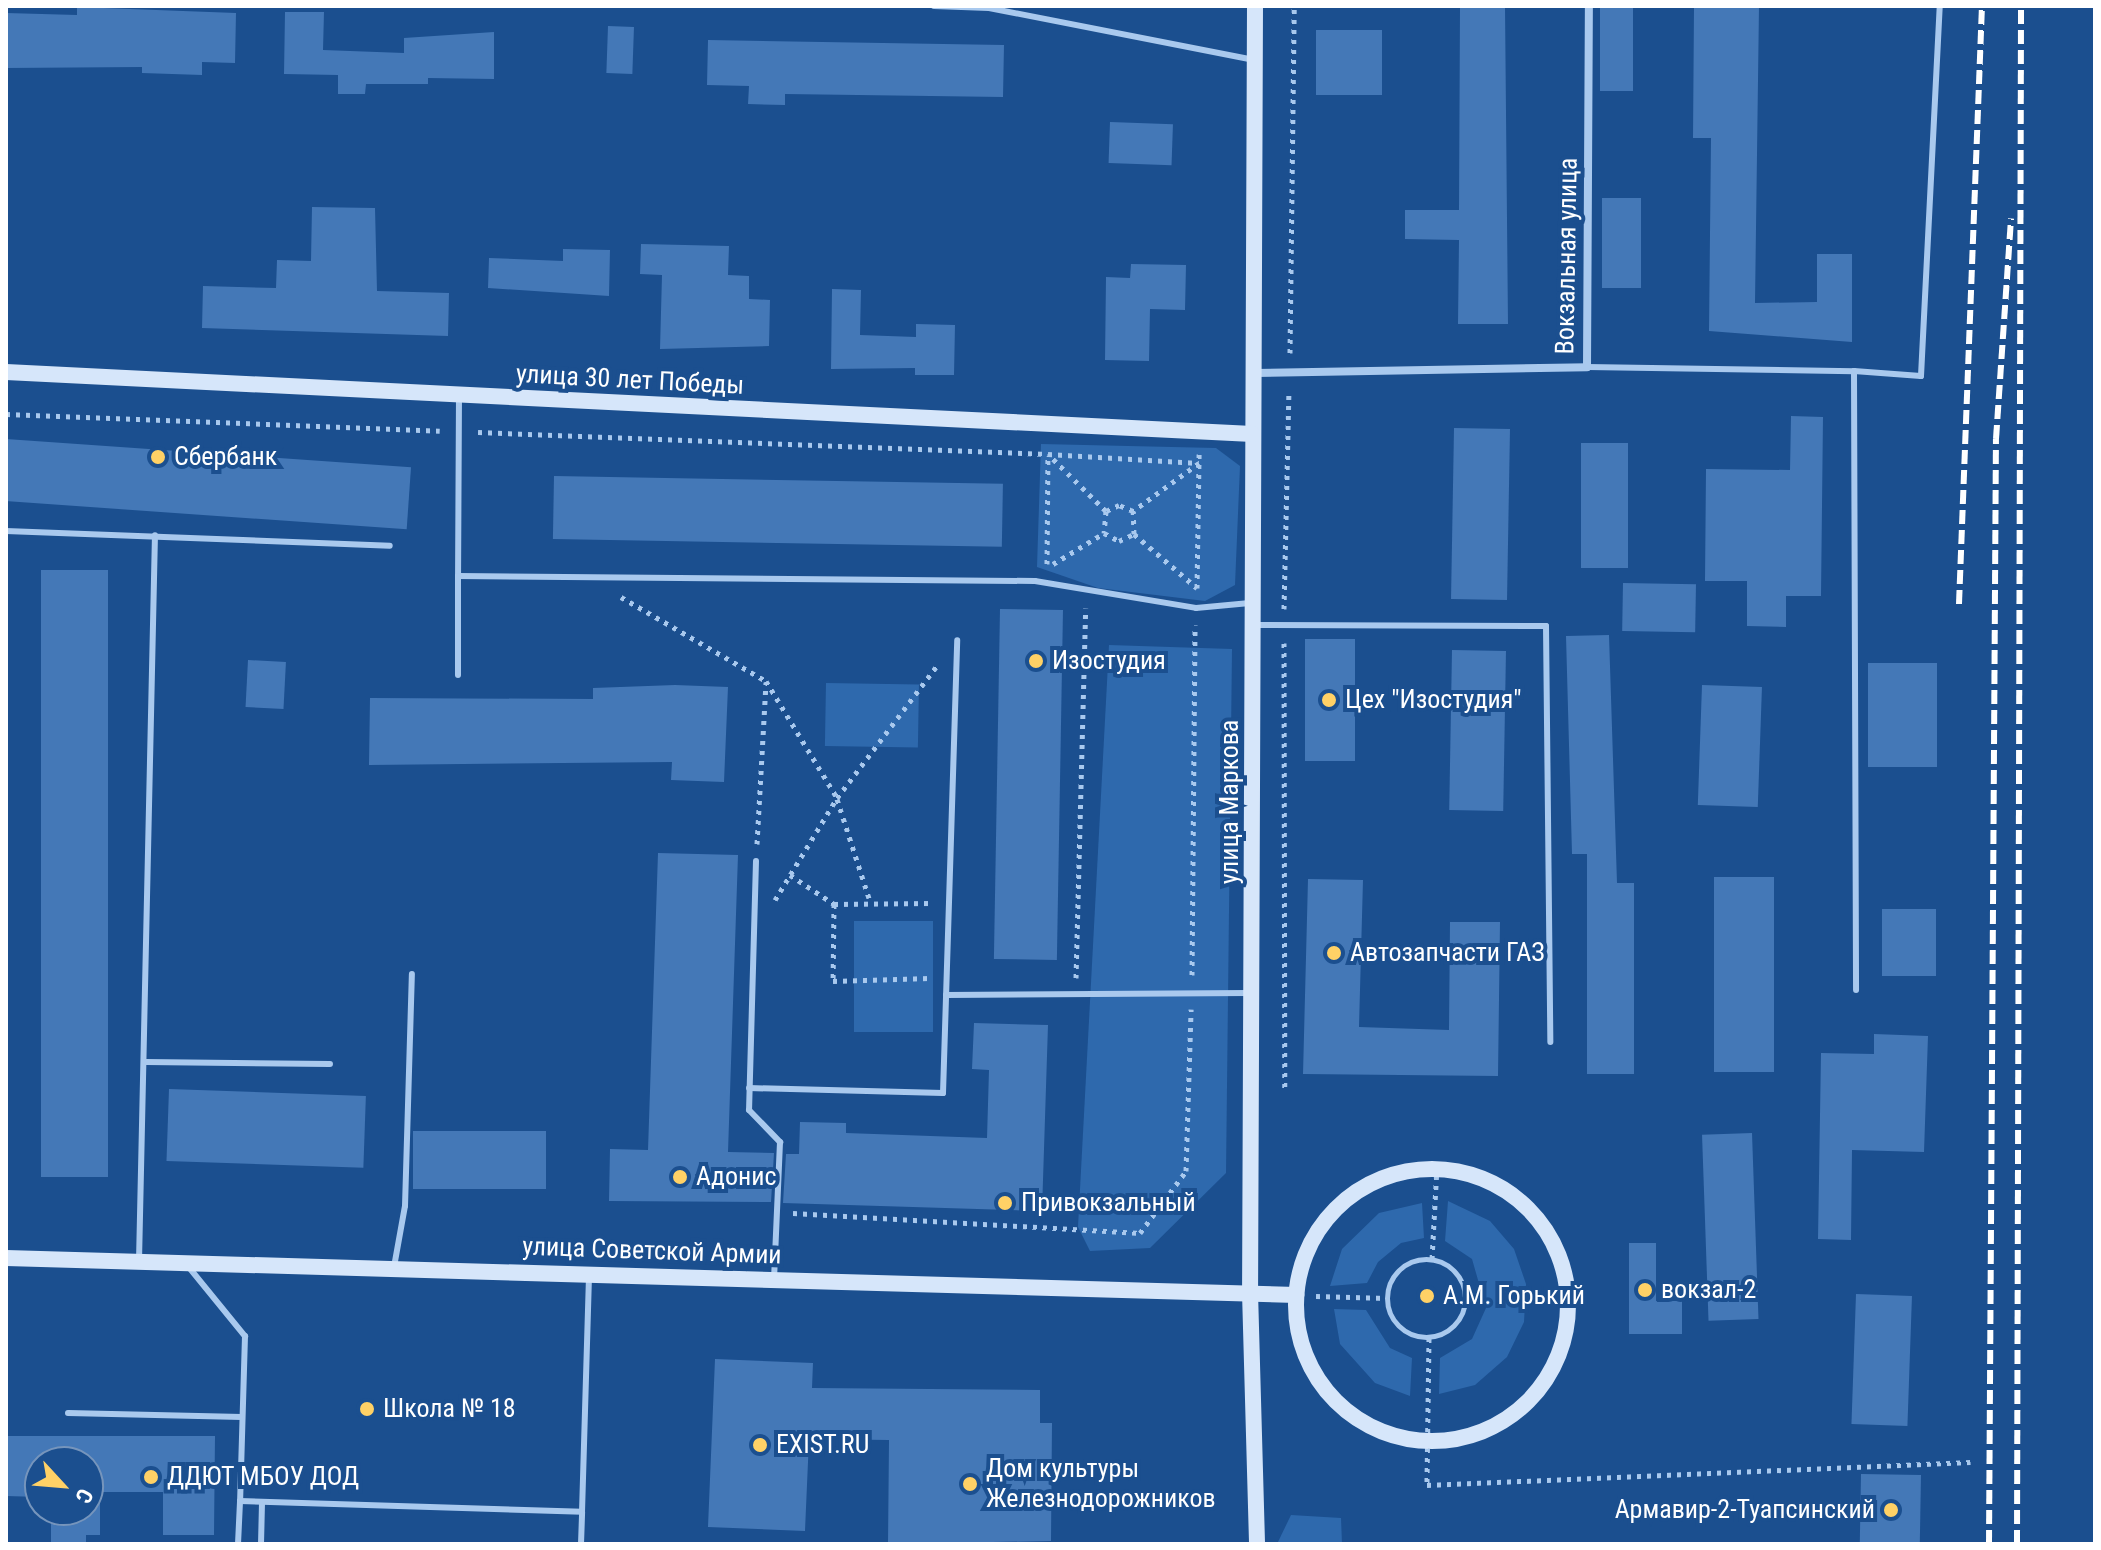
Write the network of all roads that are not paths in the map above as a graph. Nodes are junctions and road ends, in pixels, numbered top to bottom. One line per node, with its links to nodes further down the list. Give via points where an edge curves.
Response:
1 (934, 6): 5 (lane, via 989,8)
2 (1255, 6): 5 (main road, улица Маркова)
3 (1589, 6): 6 (street, Вокзальная улица)
4 (1940, 6): 7 (lane, via 1921,376)
5 (1255, 60): 9 (main road, улица Маркова)
6 (1587, 367): 7 (lane); 9 (street, Вокзальная улица)
7 (1854, 371): 22 (lane)
8 (6, 372): 10 (main road, улица 30 лет Победы)
9 (1254, 373): 11 (main road, улица Маркова)
10 (459, 395): 11 (main road, улица 30 лет Победы); 15 (lane)
11 (1252, 434): 16 (main road, улица Маркова)
12 (6, 531): 13 (lane)
13 (155, 535): 14 (lane); 26 (lane)
14 (390, 546)
15 (458, 576): 16 (lane, via 1035,581 1086,595 1196,608); 19 (lane)
16 (1253, 603): 17 (main road, улица Маркова)
17 (1255, 625): 23 (main road, улица Маркова); 25 (lane, via 1546,626)
18 (957, 640): 24 (lane)
19 (458, 675)
20 (756, 861): 28 (lane)
21 (412, 974): 32 (lane, via 405,1206)
22 (1856, 990)
23 (1253, 993): 24 (lane); 35 (main road, улица Маркова)
24 (946, 995): 28 (lane, via 943,1093)
25 (1550, 1042)
26 (146, 1062): 27 (lane); 30 (lane)
27 (330, 1064)
28 (749, 1088): 34 (lane, via 749,1110 780,1142)
29 (6, 1258): 30 (main road, улица Советской Армии)
30 (139, 1261): 31 (main road, улица Советской Армии)
31 (185, 1262): 32 (main road, улица Советской Армии); 38 (lane, via 245,1336)
32 (394, 1267): 33 (main road, улица Советской Армии)
33 (589, 1274): 34 (main road, улица Советской Армии); 41 (lane)
34 (774, 1278): 35 (main road, улица Советской Армии)
35 (1250, 1292): 36 (main road, улица Советской Армии); 45 (main road, улица Маркова)
36 (1296, 1295): 36 (main road, via 1305,1254 1326,1218 1357,1191 1395,1174 1437,1168 1479,1176 1536,1218 1563,1267 1568,1310 1560,1352 1539,1390 1507,1419 1469,1437 1426,1442 1357,1420 1330,1396 1298,1332)
37 (68, 1413): 38 (lane)
38 (242, 1417): 39 (lane)
39 (240, 1501): 40 (lane); 42 (lane)
40 (262, 1502): 41 (lane); 43 (lane)
41 (582, 1512): 44 (lane)
42 (238, 1544)
43 (261, 1544)
44 (581, 1544)
45 (1257, 1544)

